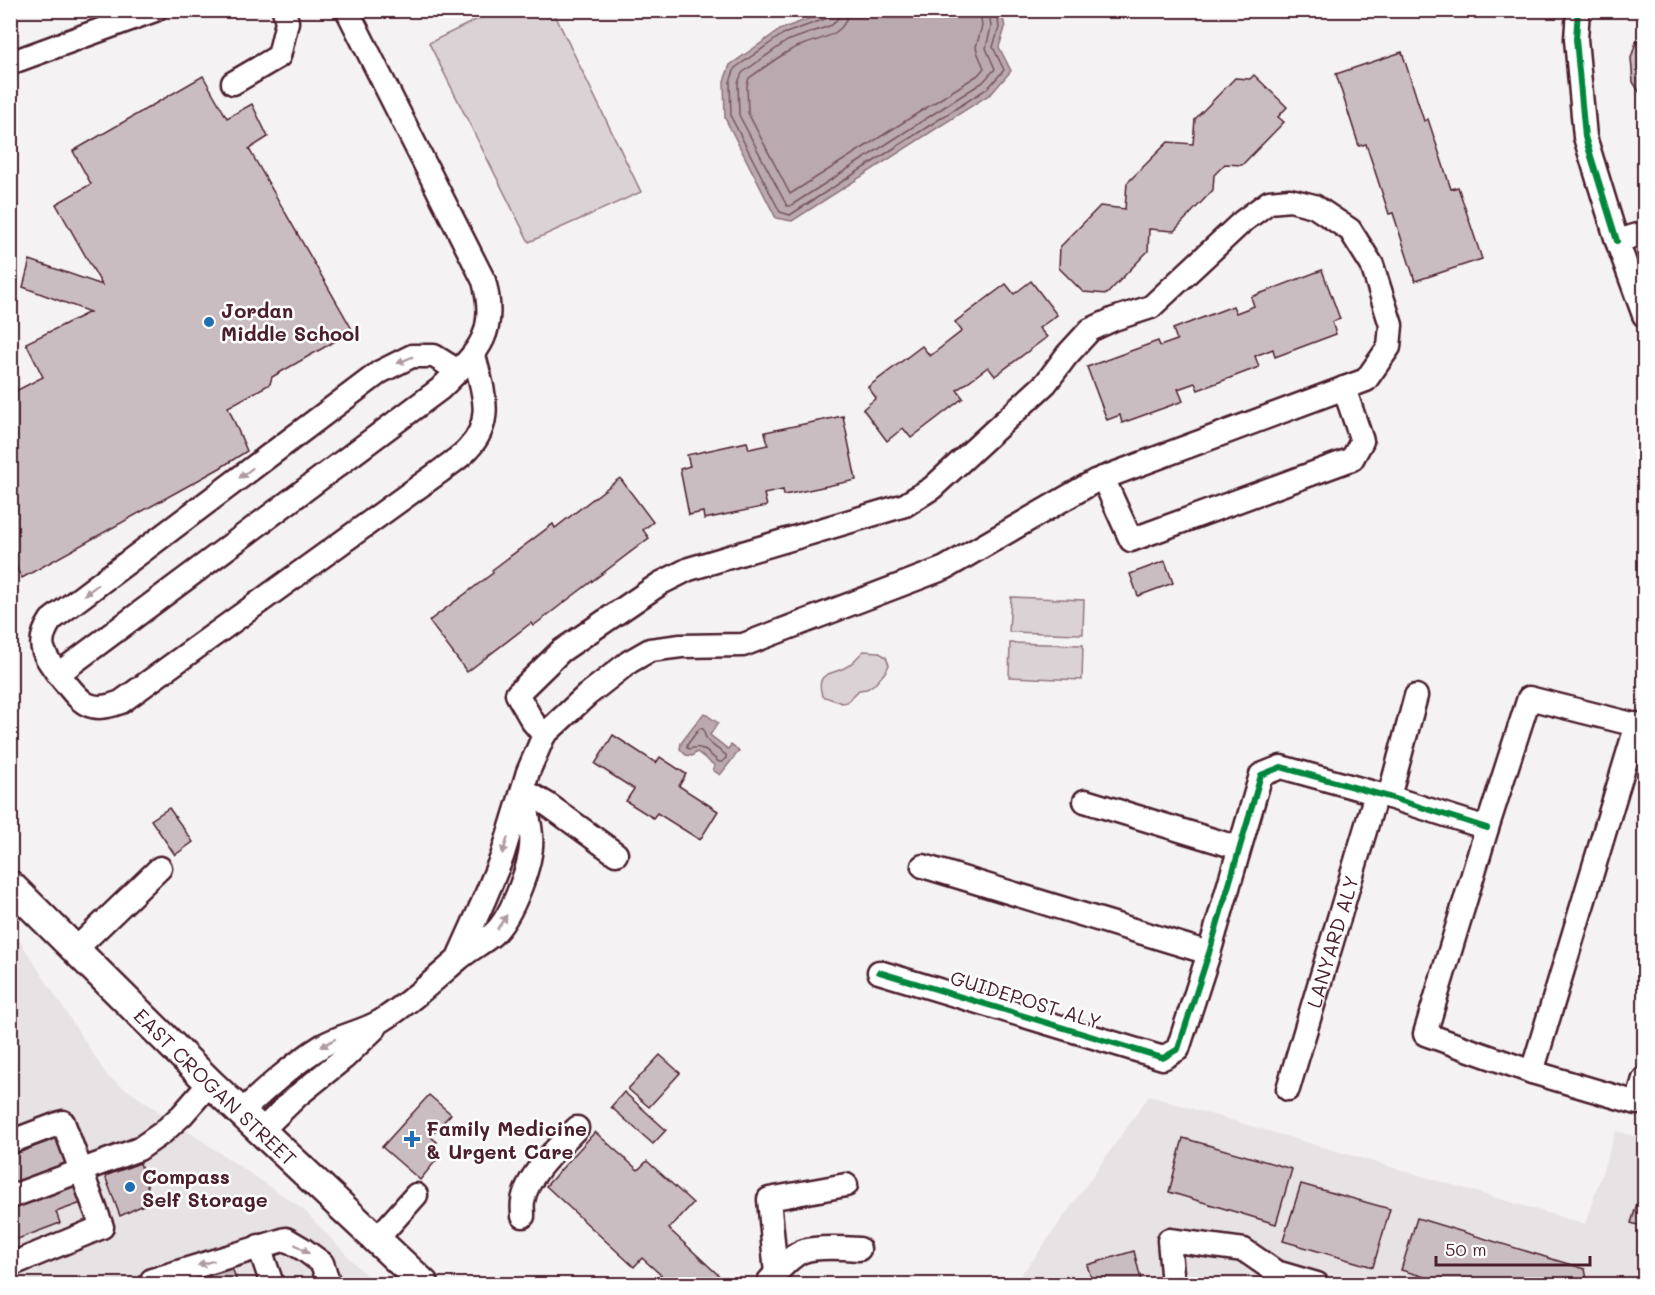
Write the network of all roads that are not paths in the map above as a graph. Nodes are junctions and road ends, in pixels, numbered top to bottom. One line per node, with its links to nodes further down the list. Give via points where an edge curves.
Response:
1 (155, 10): 5 (street)
2 (284, 10): 6 (street, via 287,22 279,56)
3 (347, 10): 10 (street, via 484,281 489,313 483,341)
4 (1578, 10): 8 (street, via 1576,39 1585,137)
5 (10, 63)
6 (232, 83)
7 (1644, 233): 8 (street)
8 (1617, 241): 9 (street)
9 (1644, 315)
10 (474, 355): 11 (street); 14 (street, via 486,408 483,428 469,449 442,470 121,702 108,708 88,705)
11 (458, 372): 14 (street); 14 (street, one-way to 14, via 434,356 412,356 380,372 260,462 51,620 42,642 44,655)
12 (1344, 388): 13 (street); 13 (street, via 1362,441 1352,459 1131,540); 17 (street, via 1366,380 1389,347 1391,325 1372,265 1350,230 1314,206 1290,200 1269,202 1242,222 1151,307 1090,330 1046,383 932,488 905,505 689,569 661,583 561,651 517,694)
13 (1103, 478): 17 (street, via 945,568 743,645 650,650 587,695)
14 (58, 674)
15 (1416, 696): 19 (street, LANYARD ALY)
16 (1641, 726): 21 (street, via 1529,698); 34 (street)
17 (544, 735): 18 (street)
18 (523, 790): 23 (street); 26 (street, one-way to 26); 28 (street, via 532,837)
19 (1382, 796): 21 (street); 22 (street, via 1281,767 1261,775); 37 (street, LANYARD ALY)
20 (1085, 801): 22 (street)
21 (1487, 828): 34 (street, via 1425,1034)
22 (1239, 848): 30 (street)
23 (616, 854)
24 (923, 866): 30 (street)
25 (160, 868): 29 (street)
26 (493, 879): 28 (street); 31 (street)
27 (10, 885): 29 (main road, EAST CROGAN STREET)
28 (520, 888): 31 (street, one-way to 28, via 494,933 512,908)
29 (76, 949): 36 (main road, EAST CROGAN STREET)
30 (1209, 953): 32 (street, GUIDEPOST ALY, via 1178,1049 1163,1058)
31 (457, 960): 33 (street)
32 (879, 972)
33 (382, 1020): 39 (street, one-way to 39, via 335,1039 308,1056); 41 (street)
34 (1532, 1072): 38 (street)
35 (1644, 1079): 38 (street)
36 (210, 1083): 39 (main road, EAST CROGAN STREET); 43 (street, via 150,1143)
37 (1288, 1089)
38 (1641, 1104)
39 (241, 1112): 41 (main road, EAST CROGAN STREET)
40 (577, 1128): 47 (street, via 530,1181 523,1200)
41 (261, 1131): 48 (main road, EAST CROGAN STREET)
42 (10, 1142): 43 (street, via 63,1122)
43 (81, 1170): 46 (street); 51 (street, via 102,1227)
44 (846, 1185): 52 (street, via 769,1199)
45 (416, 1195): 48 (street)
46 (10, 1197)
47 (523, 1216)
48 (376, 1240): 56 (main road, EAST CROGAN STREET)
49 (259, 1246): 53 (street, one-way to 53, via 152,1280); 54 (street); 55 (street, one-way to 55, via 286,1239 322,1263)
50 (859, 1249): 52 (street, via 803,1251)
51 (10, 1265)
52 (771, 1279)
53 (154, 1284)
54 (272, 1284)
55 (330, 1284)
56 (423, 1284)
57 (1173, 1284): 58 (street, via 1168,1240 1244,1250 1276,1272)
58 (1317, 1284)

